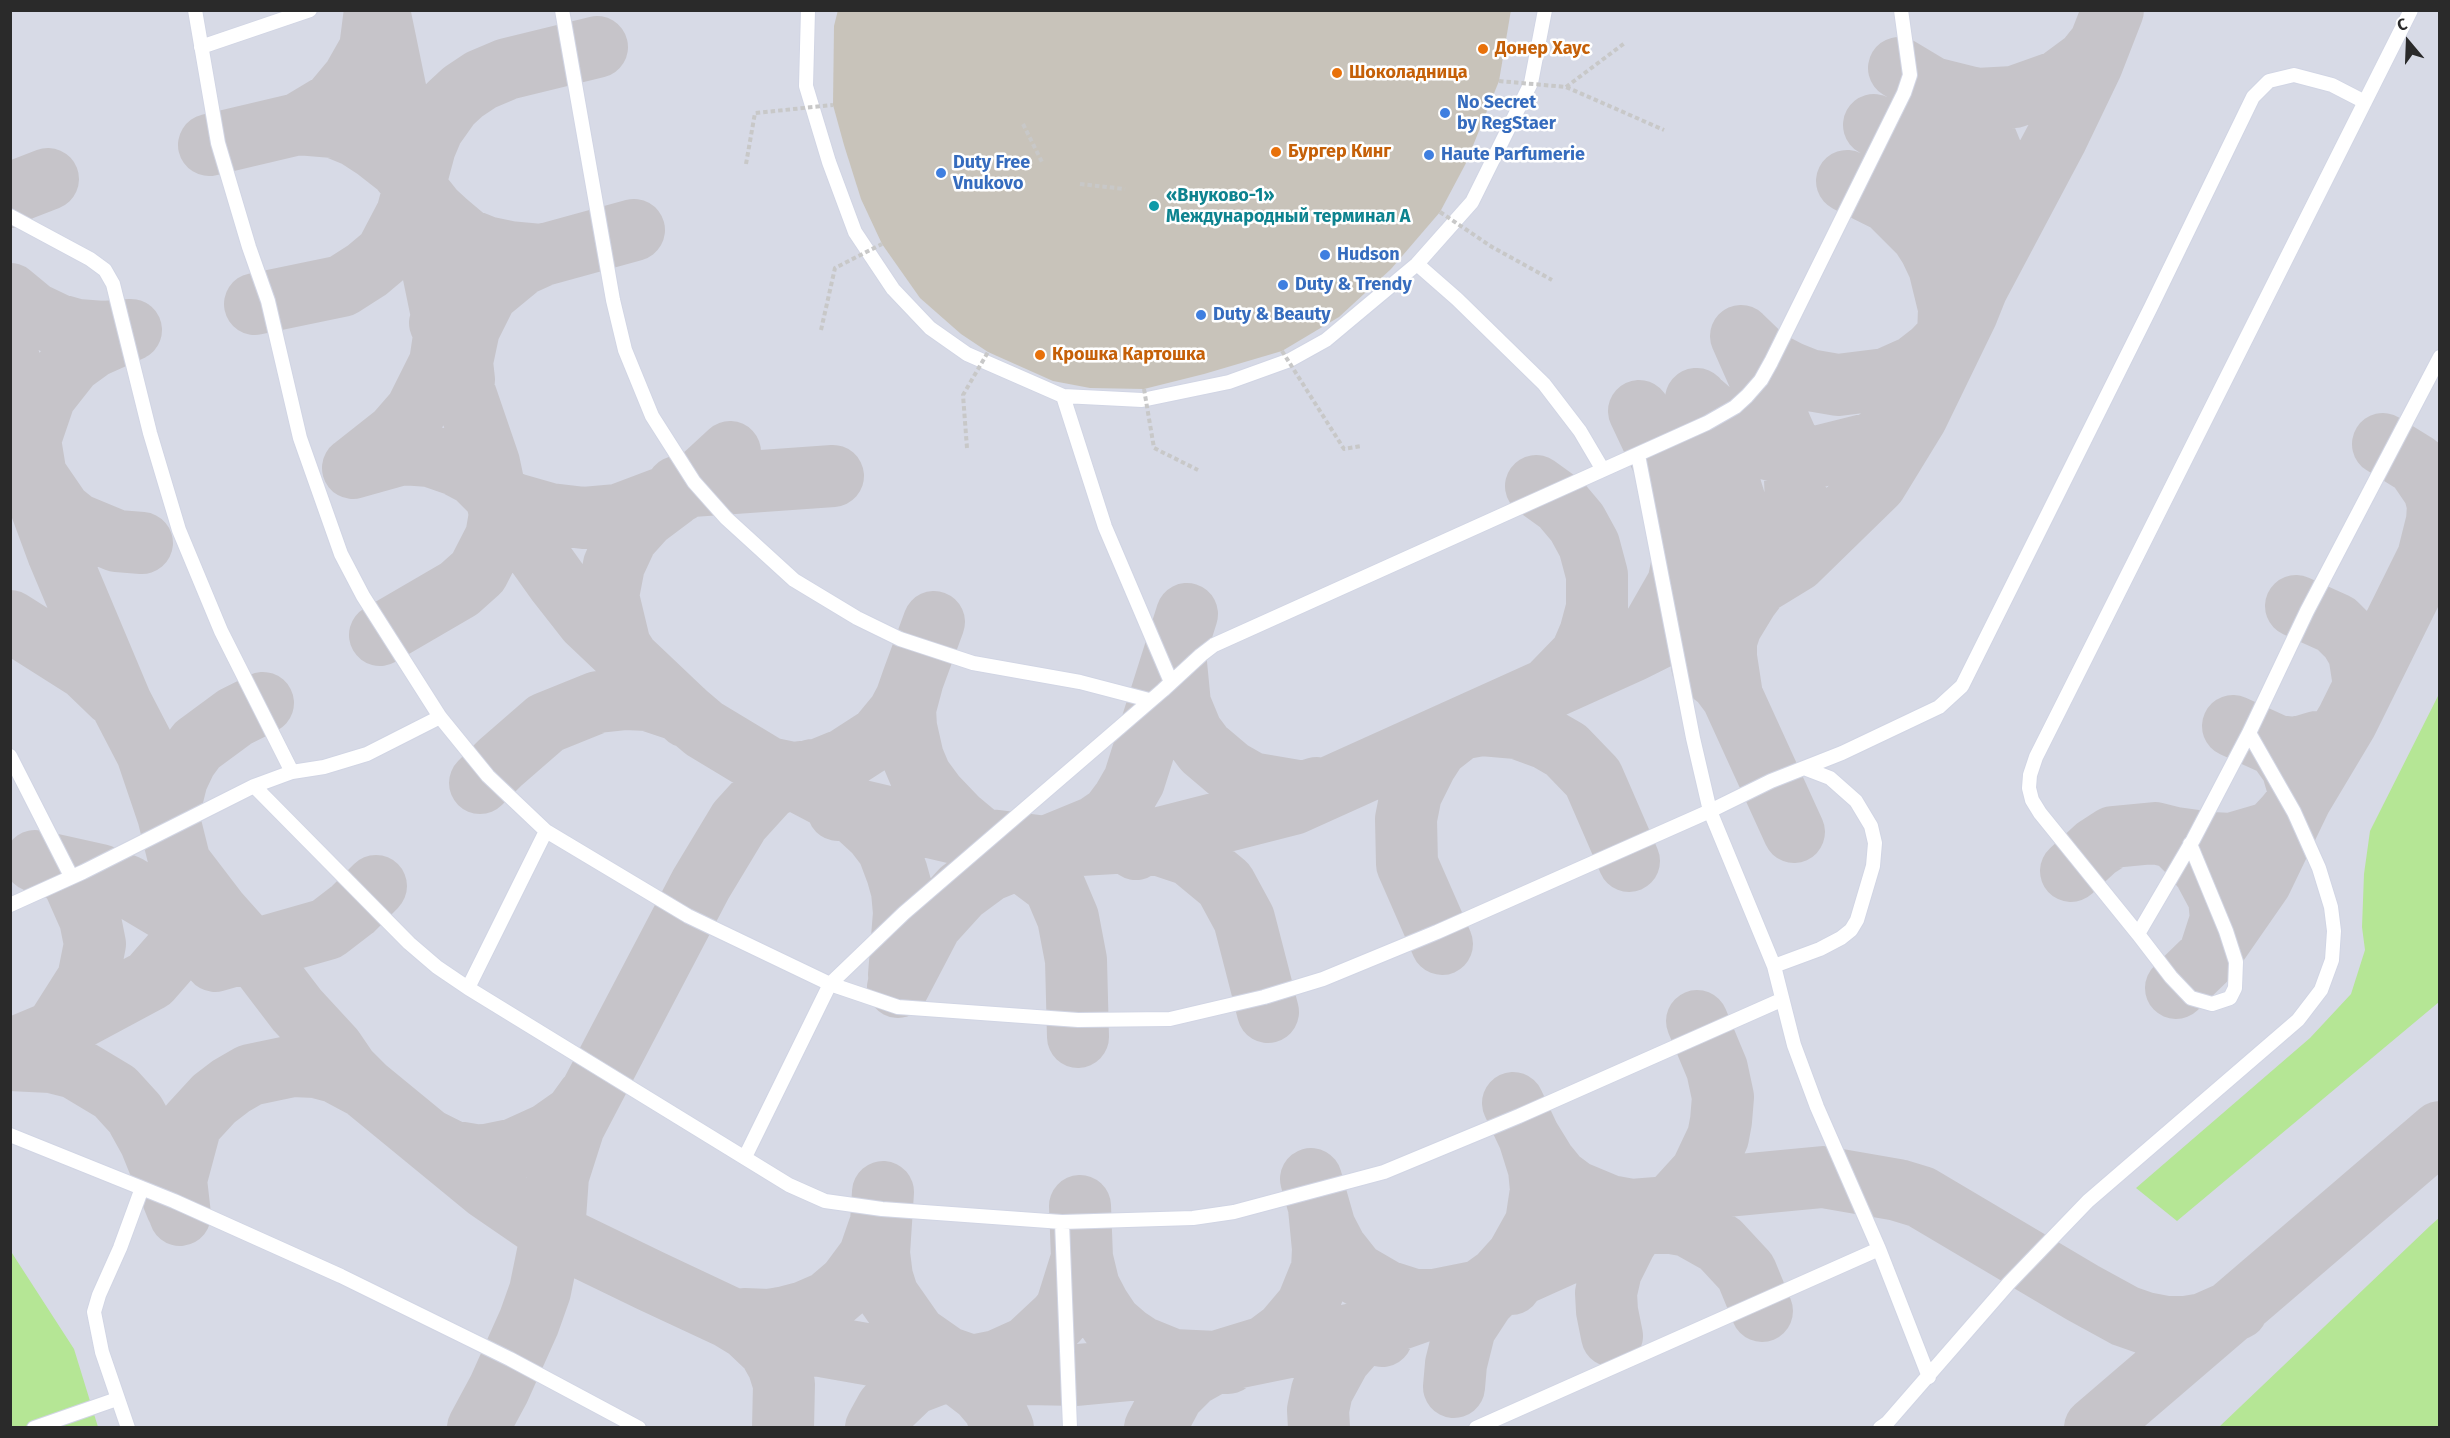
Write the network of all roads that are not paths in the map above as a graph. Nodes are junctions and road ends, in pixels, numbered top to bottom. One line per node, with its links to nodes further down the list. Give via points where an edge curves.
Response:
1 (195, 10): 8 (lane)
2 (310, 10): 8 (lane)
3 (562, 10): 17 (lane, via 625,350 652,416 694,482 726,518 794,580 900,639 973,663 1080,682)
4 (808, 10): 13 (lane, via 806,86 855,232 893,289 930,327 967,354)
5 (1545, 10): 11 (lane, via 1531,83 1472,202)
6 (1901, 10): 14 (lane, via 1910,75 1904,93 1761,380 1735,408)
7 (2411, 10): 9 (lane)
8 (201, 47): 18 (lane, via 218,143 268,301 307,460 341,554)
9 (2365, 102): 21 (lane, via 2332,85 2294,75 2269,81 2253,97 1962,686 1939,707); 29 (lane, via 2030,775 2032,800 2040,813)
10 (10, 216): 22 (lane, via 90,259 105,270 113,284 179,530 221,631)
11 (1417, 264): 13 (lane, via 1326,340 1290,360 1229,382 1142,400); 15 (lane, via 1544,384 1580,431)
12 (2439, 357): 19 (lane, via 2307,611)
13 (1063, 396): 16 (lane, via 1105,527)
14 (1638, 454): 15 (lane); 24 (lane)
15 (1603, 470): 16 (lane, via 1214,645)
16 (1171, 682): 17 (lane)
17 (1149, 700): 31 (lane, via 904,913)
18 (440, 717): 22 (lane, via 367,754); 25 (lane, via 488,776)
19 (2249, 733): 26 (lane); 39 (lane, via 2294,812 2331,907 2332,960 2321,990 2298,1020 2088,1201 2009,1283)
20 (10, 756): 27 (lane)
21 (1804, 768): 24 (lane); 30 (lane, via 1830,778 1856,801 1871,826 1875,843 1873,866 1851,930 1820,949)
22 (292, 772): 23 (lane)
23 (254, 786): 27 (lane); 32 (lane, via 409,943)
24 (1710, 811): 30 (lane); 31 (lane, via 1323,979 1170,1018 1078,1020 898,1007)
25 (546, 831): 31 (lane, via 688,916); 32 (lane)
26 (2190, 844): 29 (lane); 29 (lane, via 2236,962 2235,988 2230,998 2212,1004 2191,998)
27 (71, 876): 28 (lane)
28 (10, 905)
29 (2138, 934)
30 (1774, 966): 33 (lane)
31 (830, 984): 35 (lane)
32 (468, 988): 35 (lane)
33 (1781, 1000): 37 (lane, via 1384,1172 1234,1212 1193,1218); 38 (lane, via 1817,1107)
34 (10, 1136): 36 (lane)
35 (745, 1157): 37 (lane, via 789,1185 825,1201)
36 (142, 1188): 40 (lane, via 94,1312); 43 (lane, via 341,1275)
37 (1062, 1222): 44 (lane)
38 (1879, 1249): 39 (lane); 45 (lane)
39 (1929, 1377): 46 (lane)
40 (117, 1399): 41 (lane); 42 (lane)
41 (34, 1428)
42 (128, 1428)
43 (639, 1428)
44 (1070, 1428)
45 (1476, 1428)
46 (1880, 1428)

